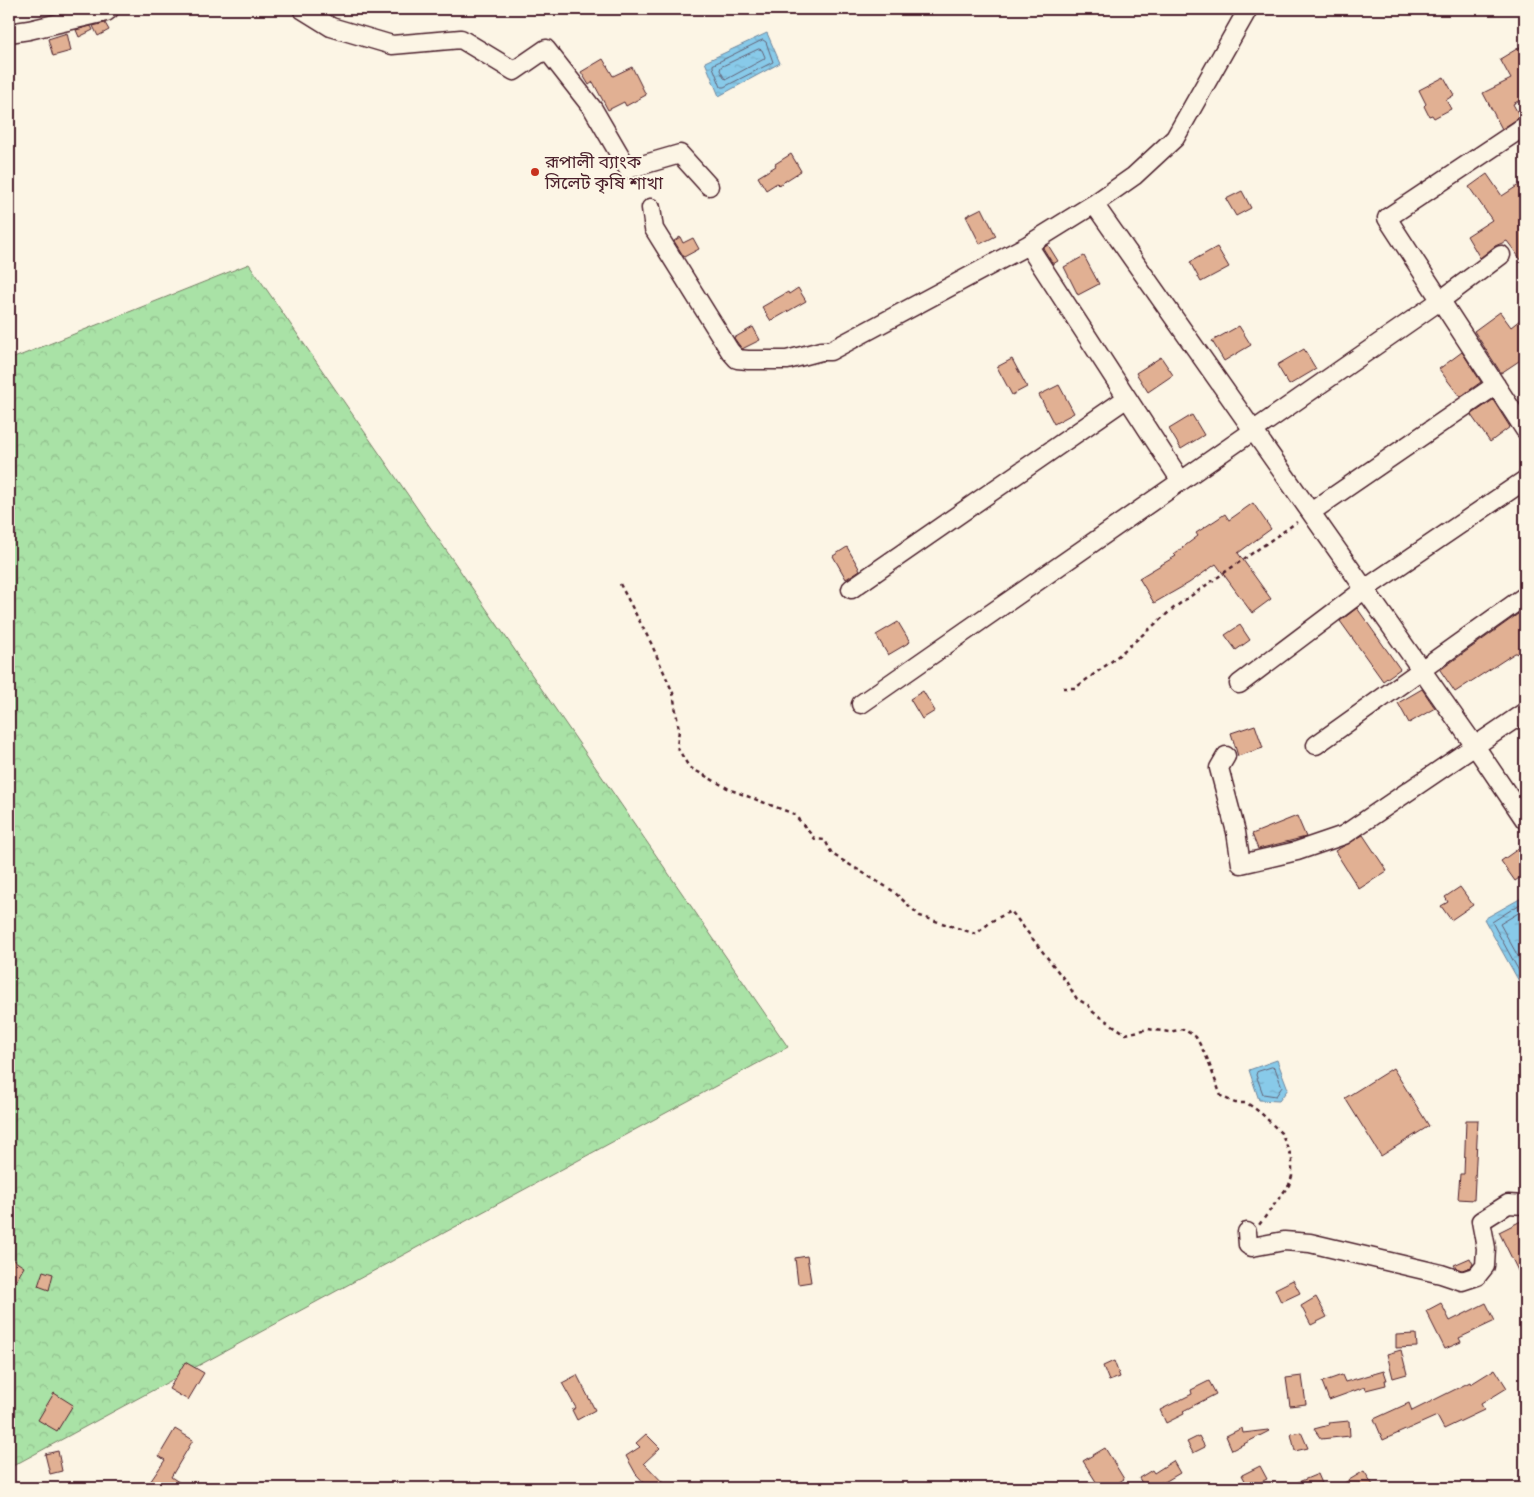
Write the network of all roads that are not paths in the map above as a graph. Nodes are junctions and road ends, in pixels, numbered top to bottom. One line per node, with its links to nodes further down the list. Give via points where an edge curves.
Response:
1 (110, 9): 4 (street)
2 (302, 9): 6 (street, via 331,27 392,45 461,39 514,71 546,49 592,109 628,169 680,154)
3 (1248, 9): 7 (street, via 1175,138 1134,176)
4 (9, 33)
5 (1525, 126): 11 (street, via 1387,218)
6 (709, 186)
7 (1094, 204): 9 (street); 14 (street)
8 (651, 208): 9 (street, via 654,229 730,351 737,358 748,360 786,360 830,351)
9 (1028, 245): 13 (street)
10 (1501, 255): 11 (street)
11 (1441, 300): 12 (street); 14 (street)
12 (1496, 385): 15 (street); 18 (street)
13 (1127, 398): 16 (street); 19 (street)
14 (1253, 430): 16 (street); 18 (street)
15 (1525, 430)
16 (1181, 480): 24 (street)
17 (1525, 480): 20 (street)
18 (1311, 512): 20 (street)
19 (851, 589)
20 (1365, 589): 22 (street); 23 (street)
21 (1525, 596): 22 (street)
22 (1421, 669): 26 (street); 27 (street)
23 (1239, 684)
24 (861, 704)
25 (1525, 712): 27 (street)
26 (1316, 745)
27 (1475, 746): 28 (street, via 1344,835 1297,851 1241,864 1219,768); 29 (street)
28 (1226, 756)
29 (1525, 820)
30 (1525, 1205): 31 (street, via 1508,1204 1481,1221 1486,1248 1485,1266 1478,1276 1462,1282 1441,1274 1310,1243 1284,1241 1252,1247 1248,1245)
31 (1247, 1232)

